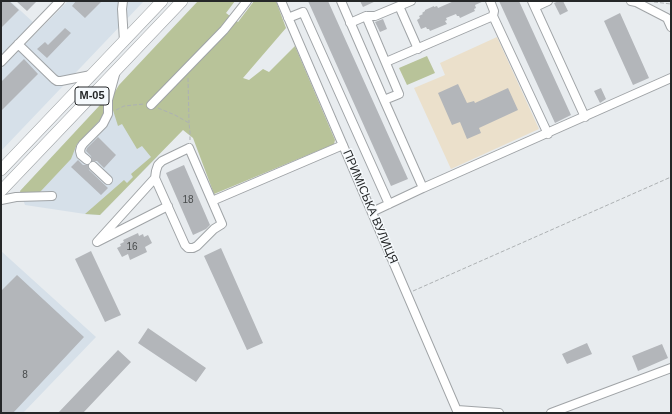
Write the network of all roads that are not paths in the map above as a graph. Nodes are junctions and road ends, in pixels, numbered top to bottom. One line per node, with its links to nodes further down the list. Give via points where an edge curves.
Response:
1 (60, 1): 20 (street)
2 (123, 1): 19 (street)
3 (162, 1): 19 (highway, М-05)
4 (182, 1): 24 (highway, М-05)
5 (247, 1): 28 (street, via 224,30)
6 (282, 1): 16 (street, ПРИМІСЬКА ВУЛИЦЯ)
7 (341, 1): 17 (street)
8 (411, 1): 13 (street)
9 (490, 1): 15 (street)
10 (548, 1): 12 (street)
11 (631, 1): 18 (street, via 667,18)
12 (534, 4): 29 (street)
13 (399, 6): 14 (street, via 375,16); 21 (street)
14 (366, 16): 17 (street); 23 (street)
15 (493, 16): 21 (street); 30 (street)
16 (288, 18): 31 (street, ПРИМІСЬКА ВУЛИЦЯ); 40 (street, via 303,12)
17 (350, 23): 27 (street)
18 (671, 27)
19 (124, 42): 25 (highway, М-05)
20 (18, 44): 22 (street); 25 (street, via 57,81)
21 (418, 48): 23 (street)
22 (1, 62)
23 (386, 62): 27 (street, via 399,94)
24 (116, 70): 34 (street, via 108,100 108,114 103,124 83,144 80,151 81,155); 36 (highway, М-05)
25 (92, 75): 32 (highway, М-05)
26 (671, 78): 29 (street)
27 (384, 100): 35 (street)
28 (151, 105)
29 (585, 117): 30 (street)
30 (548, 134): 35 (street)
31 (343, 145): 39 (street); 42 (street, ПРИМІСЬКА ВУЛИЦЯ)
32 (1, 170)
33 (155, 178): 39 (street, via 158,165 162,161 189,148); 41 (street); 41 (street, via 97,242)
34 (108, 180)
35 (423, 188): 40 (street)
36 (1, 191)
37 (52, 196): 38 (street)
38 (1, 200)
39 (212, 201): 41 (street, via 222,224 193,248 185,245)
40 (389, 204): 42 (street)
41 (168, 206)
42 (372, 212): 45 (street, ПРИМІСЬКА ВУЛИЦЯ)
43 (671, 368): 44 (street)
44 (566, 407): 47 (street); 48 (street)
45 (457, 411): 46 (street)
46 (499, 413)
47 (551, 413)
48 (574, 413)

